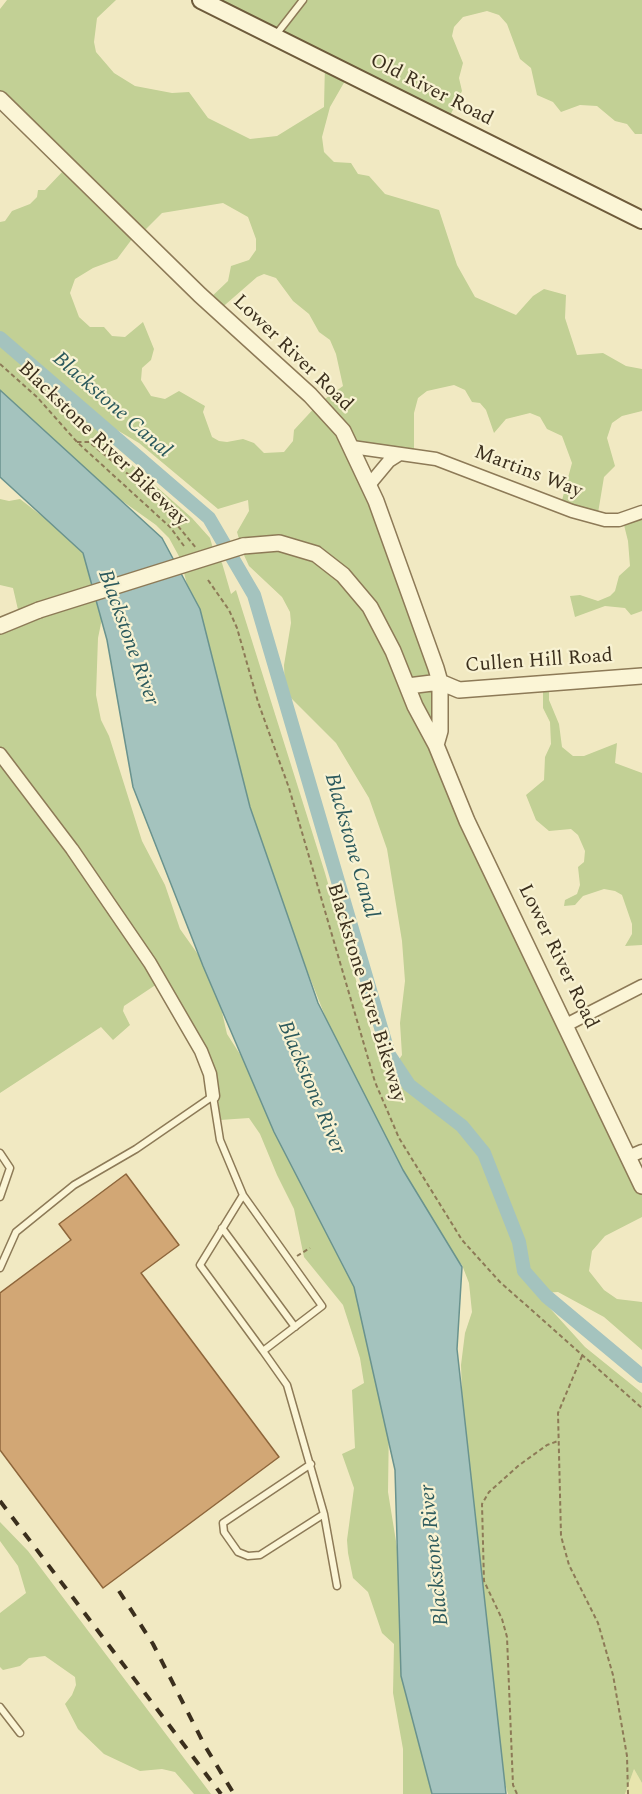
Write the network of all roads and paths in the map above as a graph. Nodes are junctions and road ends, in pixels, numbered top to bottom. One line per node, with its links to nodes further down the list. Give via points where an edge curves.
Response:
1 (201, 0): 3 (main road, Old River Road)
2 (303, 0): 3 (lane)
3 (275, 36): 5 (main road, Old River Road)
4 (0, 99): 8 (street, Lower River Road, via 200,295 310,395)
5 (642, 220)
6 (0, 364): 7 (path, Blackstone River Bikeway)
7 (76, 442): 12 (path, Blackstone River Bikeway, via 138,495); 13 (path, via 89,442 151,493)
8 (352, 447): 9 (street, Martins Way); 10 (street, Lower River Road)
9 (400, 454): 10 (street); 11 (street, Martins Way, via 436,459 591,517 619,520)
10 (369, 484): 17 (street, Lower River Road)
11 (642, 512)
12 (184, 546)
13 (202, 558): 15 (street, Lower River Road, bridge, via 39,610); 18 (street, Lower River Road, bridge, via 243,546 279,543 316,554 352,583 379,622)
14 (208, 580): 35 (path, Blackstone River Bikeway, via 237,628 289,788 375,1082 399,1138 462,1240 500,1282)
15 (0, 627)
16 (642, 676): 17 (street, Cullen Hill Road, via 459,690)
17 (440, 682): 18 (street); 19 (street, Lower River Road, via 440,732)
18 (408, 686): 19 (street, Lower River Road)
19 (436, 745): 22 (street, Lower River Road, via 467,821)
20 (0, 754): 23 (street, via 72,849 150,963 201,1052)
21 (642, 986): 22 (street)
22 (566, 1025): 25 (street, Lower River Road)
23 (213, 1096): 27 (lane, via 220,1140); 32 (lane, via 136,1149 74,1185 16,1232)
24 (0, 1153): 28 (lane, via 10,1168)
25 (635, 1154): 26 (street, Lower River Road)
26 (642, 1185)
27 (243, 1195): 29 (lane); 33 (lane, via 322,1306)
28 (0, 1197)
29 (222, 1228): 33 (lane); 34 (lane, via 200,1265)
30 (310, 1248): 31 (path)
31 (297, 1256)
32 (0, 1268)
33 (295, 1327): 34 (lane)
34 (263, 1352): 38 (lane, via 287,1385)
35 (582, 1356): 36 (path, Blackstone River Bikeway); 37 (path, via 558,1413)
36 (642, 1408)
37 (558, 1441): 43 (path, via 518,1466 489,1492 482,1504 484,1581 507,1637 513,1785); 44 (path, via 561,1536 569,1565 598,1623 613,1675 627,1756)
38 (311, 1464): 39 (lane); 39 (lane, via 223,1524 224,1532 238,1552 260,1555)
39 (324, 1514): 40 (lane)
40 (337, 1586)
41 (0, 1707): 42 (lane)
42 (20, 1733)
43 (517, 1794)
44 (628, 1794)

